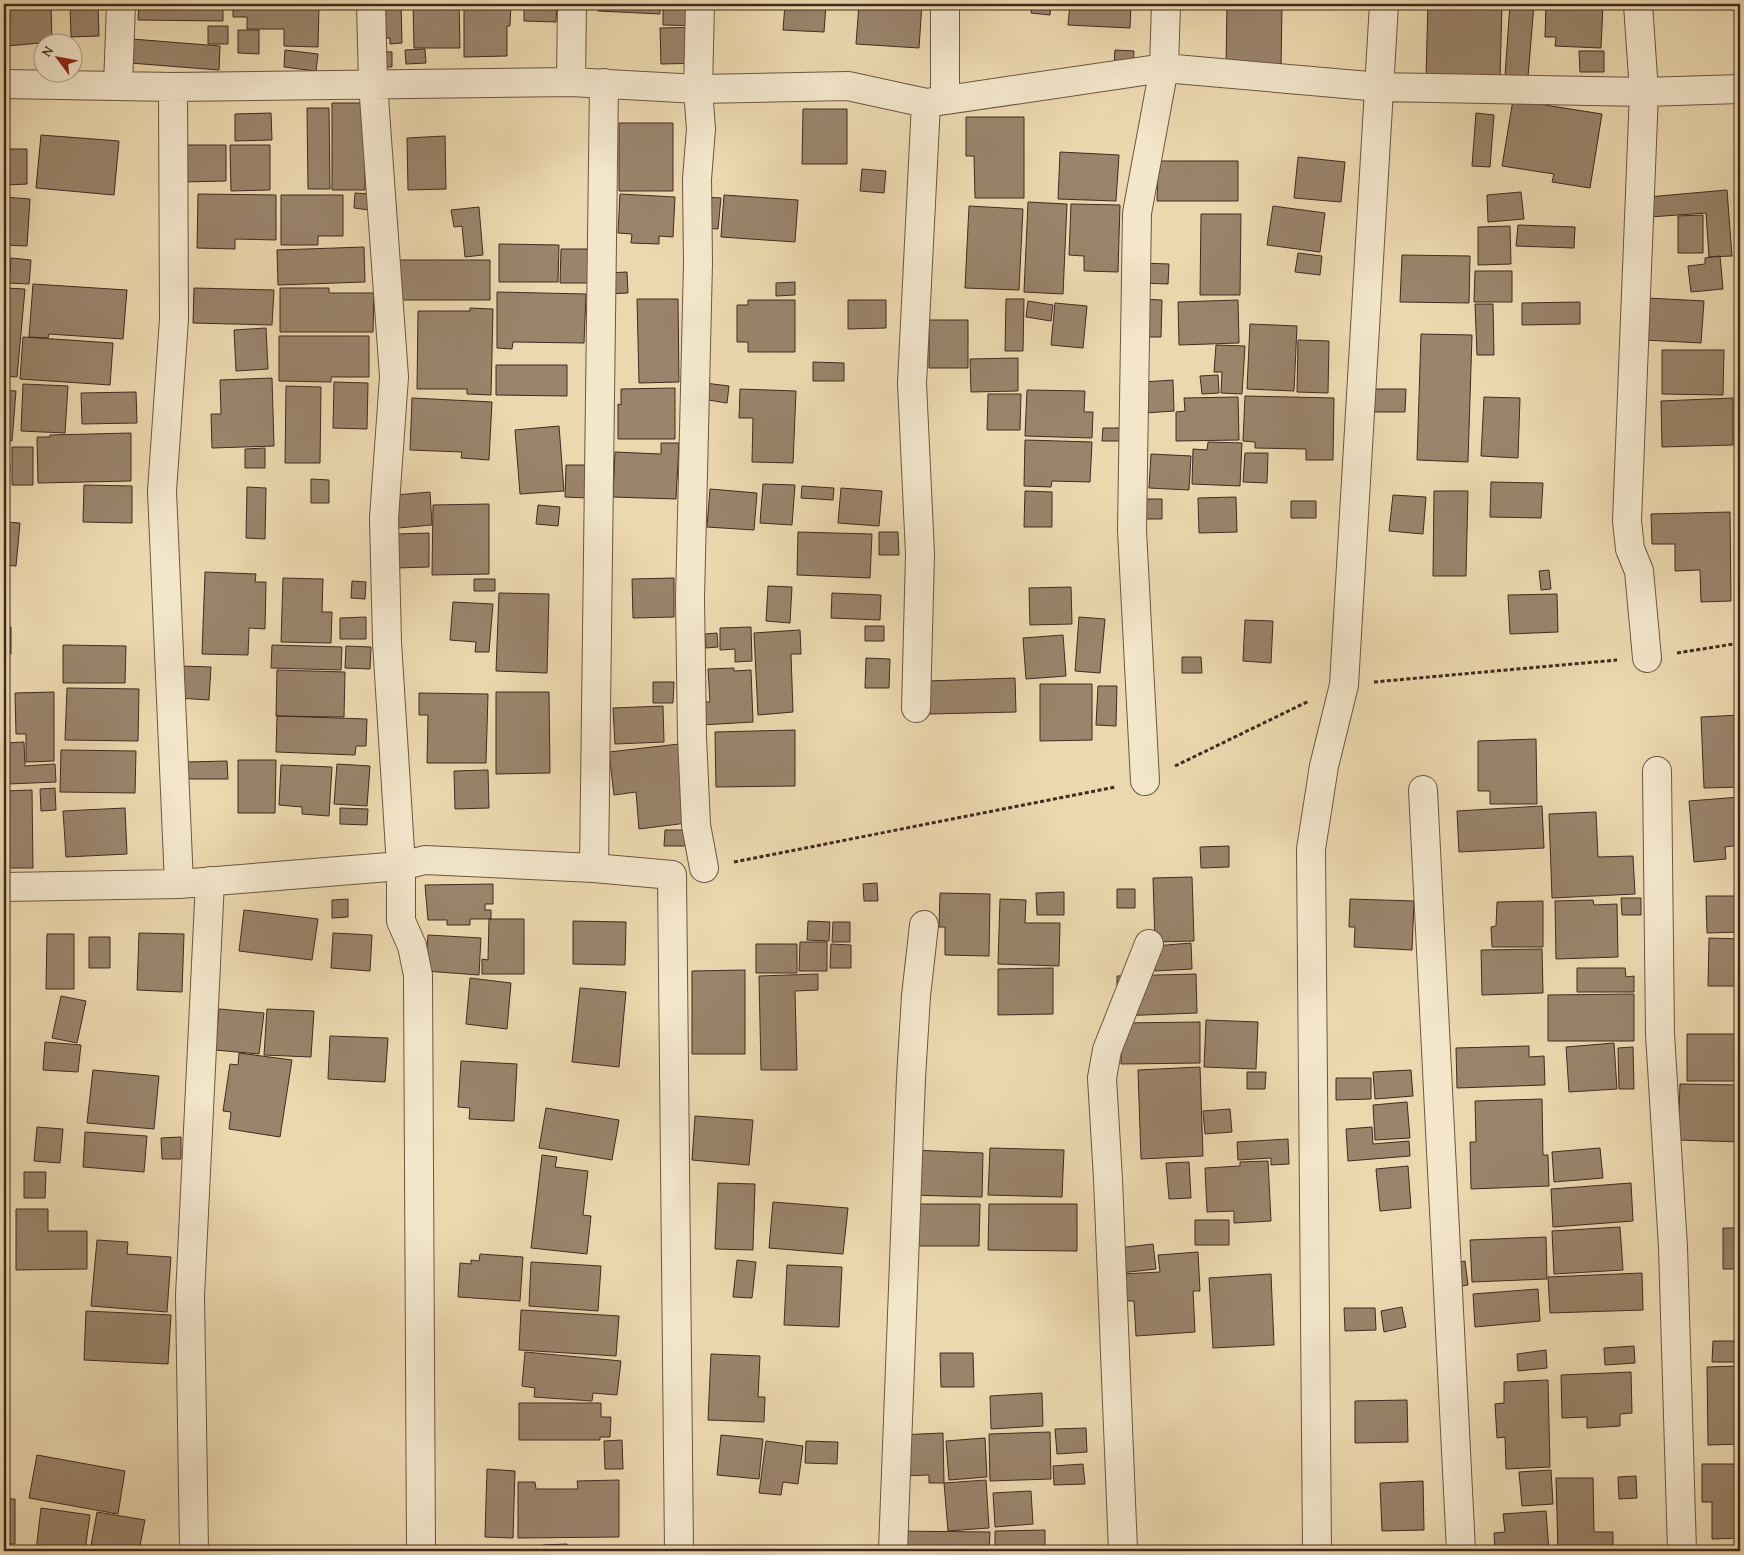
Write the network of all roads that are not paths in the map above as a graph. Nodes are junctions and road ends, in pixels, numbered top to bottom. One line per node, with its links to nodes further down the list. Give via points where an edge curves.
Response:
1 (121, 4): 14 (street)
2 (372, 4): 11 (street)
3 (572, 4): 10 (street)
4 (700, 4): 17 (street)
5 (945, 4): 20 (street)
6 (1166, 4): 9 (street)
7 (1384, 4): 16 (street)
8 (1638, 4): 19 (street)
9 (1164, 68): 16 (street); 20 (street); 24 (street, via 1138,213 1132,530)
10 (571, 82): 11 (street); 12 (street)
11 (373, 83): 15 (street); 26 (street, via 394,377 384,518)
12 (604, 83): 17 (street); 27 (street)
13 (4, 84): 14 (street)
14 (118, 86): 15 (street)
15 (173, 87): 30 (street, via 174,319 162,491)
16 (1380, 87): 19 (street); 39 (street, via 1344,685 1324,766 1311,849)
17 (698, 89): 20 (street, via 848,86); 28 (street, via 701,129 697,180 690,619 696,825)
18 (1740, 89): 19 (street)
19 (1644, 92): 21 (street, via 1628,521 1630,549 1639,571)
20 (936, 101): 22 (street, via 912,383 920,554)
21 (1647, 658)
22 (916, 708)
23 (1657, 771): 41 (street, via 1660,1034 1673,1247)
24 (1145, 780)
25 (1423, 790): 40 (street)
26 (401, 866): 27 (street, via 425,860); 29 (street); 35 (street, via 401,920 412,946 418,975)
27 (594, 868): 36 (street, via 672,875)
28 (704, 868)
29 (210, 881): 30 (street); 34 (street, via 190,1296)
30 (179, 884): 31 (street)
31 (4, 887)
32 (924, 924): 37 (street, via 911,1078)
33 (1149, 944): 38 (street, via 1107,1050 1102,1078)
34 (194, 1551)
35 (421, 1551)
36 (679, 1551)
37 (893, 1551)
38 (1123, 1551)
39 (1317, 1551)
40 (1461, 1551)
41 (1682, 1551)

